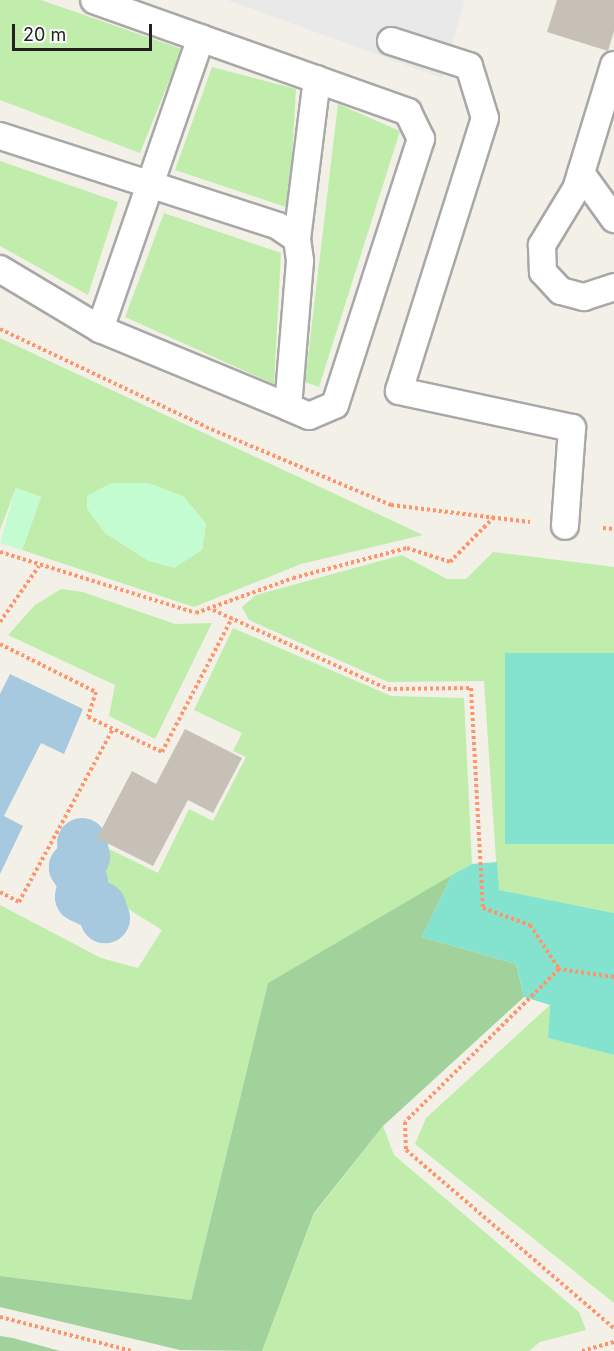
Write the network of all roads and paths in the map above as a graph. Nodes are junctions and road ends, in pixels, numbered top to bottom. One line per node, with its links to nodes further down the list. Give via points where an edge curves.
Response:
1 (94, 0): 2 (lane)
2 (201, 38): 5 (lane); 8 (lane)
3 (391, 41): 16 (lane, via 469,66 485,118 399,391 572,428)
4 (614, 65): 7 (lane)
5 (317, 79): 10 (lane); 14 (lane, via 408,112 421,139 335,405 309,416)
6 (0, 135): 8 (lane)
7 (581, 173): 9 (lane); 12 (lane, via 542,244 543,272 561,291 584,297)
8 (150, 184): 10 (lane, via 278,226); 13 (lane)
9 (614, 219)
10 (297, 239): 14 (lane, via 300,261)
11 (0, 269): 13 (lane)
12 (614, 287)
13 (100, 329): 14 (lane)
14 (288, 407)
15 (494, 517): 19 (path, via 450,562 406,548 293,578)
16 (564, 526)
17 (0, 552): 18 (path)
18 (39, 566): 19 (path, via 196,613); 21 (path)
19 (213, 610): 20 (path)
20 (232, 618): 23 (path, via 162,752); 25 (path, via 388,689 471,688 483,908 530,925)
21 (0, 622)
22 (0, 644): 23 (path, via 96,692 88,717)
23 (113, 729): 24 (path, via 19,902)
24 (0, 892)
25 (560, 969): 26 (path); 28 (path, via 405,1122 406,1150)
26 (614, 977)
27 (0, 1317): 31 (path)
28 (614, 1328)
29 (614, 1342): 30 (path)
30 (604, 1349): 32 (path)
31 (131, 1351)
32 (582, 1351)

